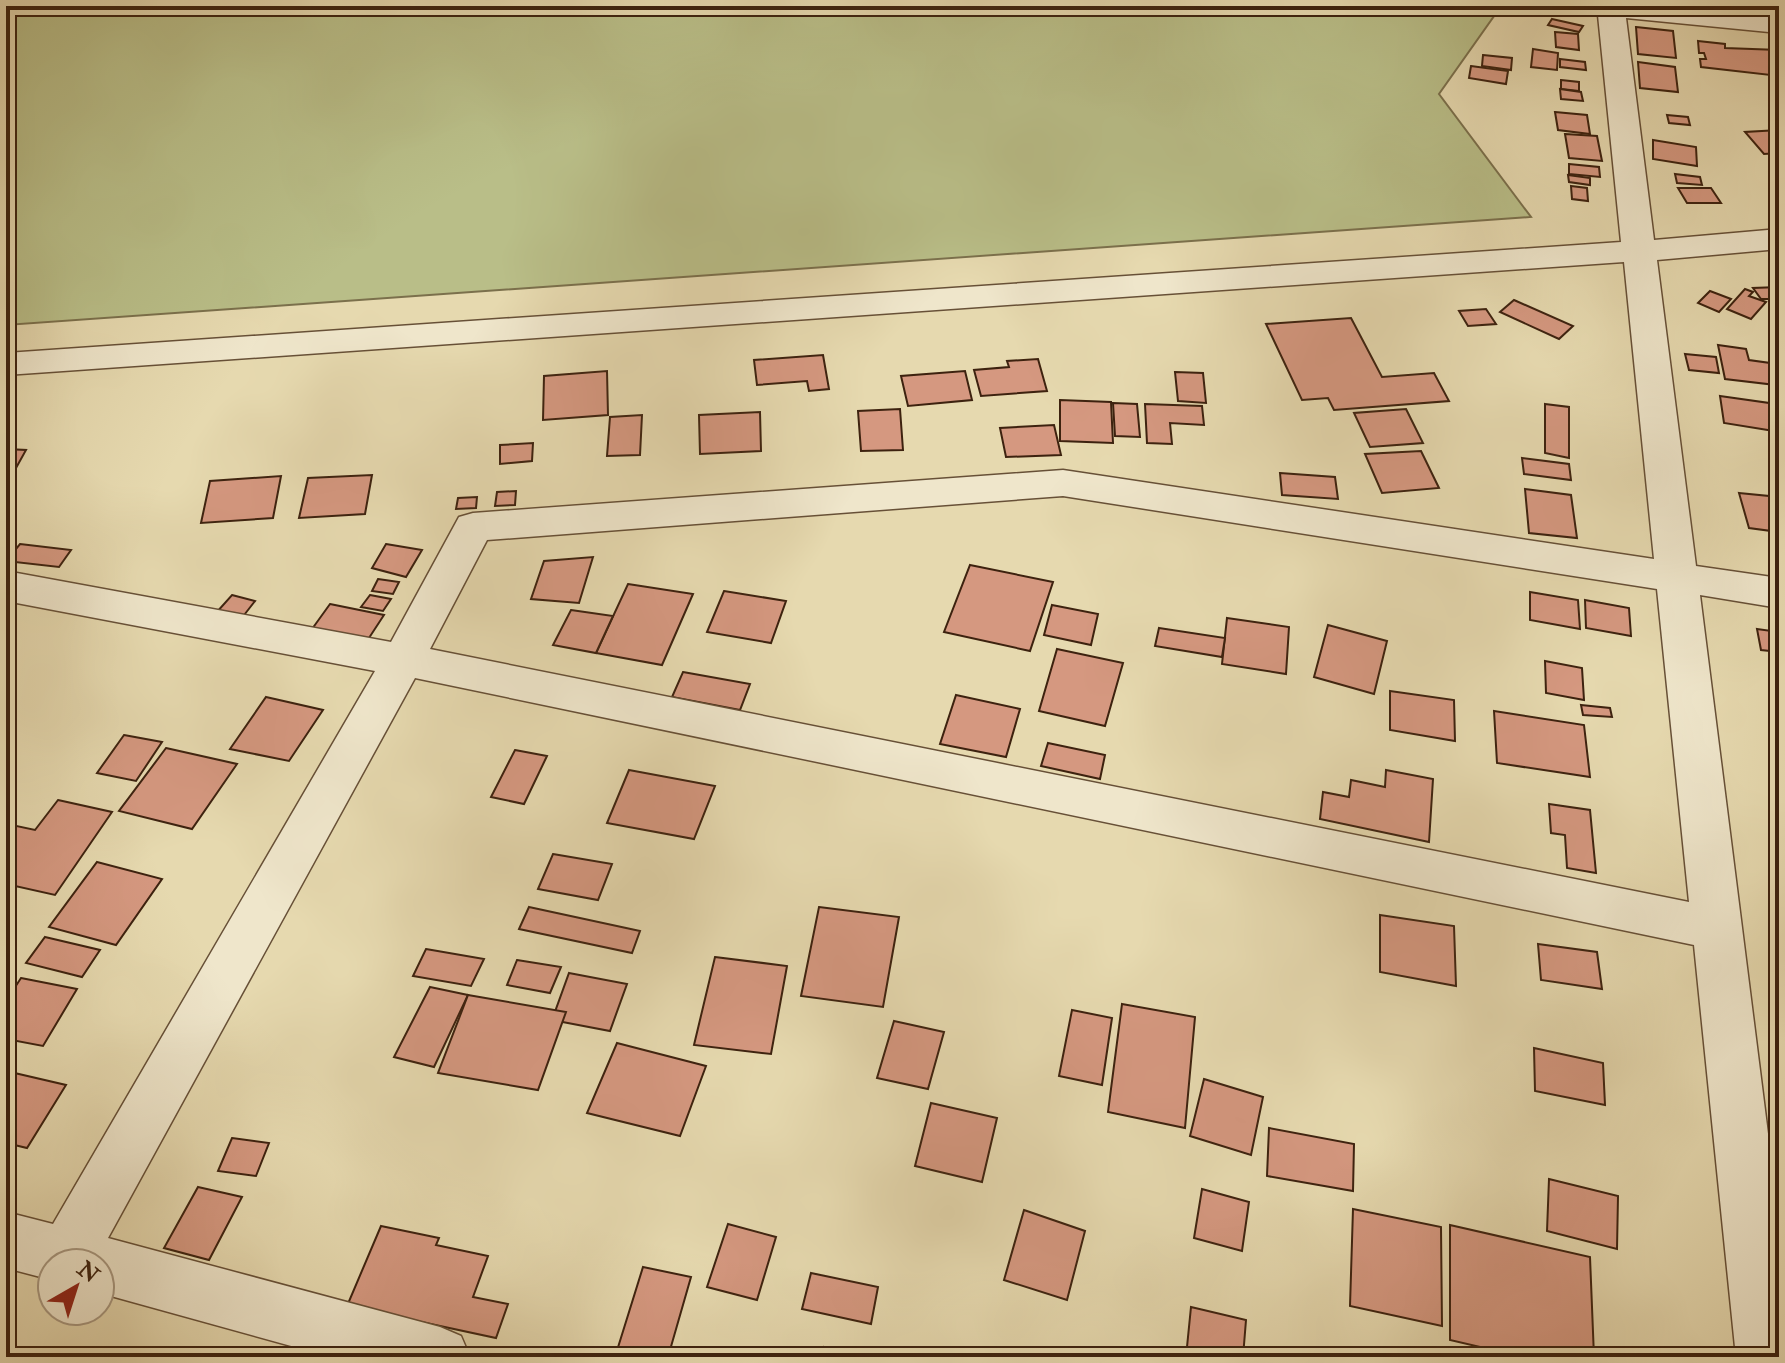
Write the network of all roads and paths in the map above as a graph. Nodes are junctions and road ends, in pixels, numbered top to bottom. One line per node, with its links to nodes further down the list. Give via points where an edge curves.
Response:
1 (1603, 7): 2 (street); 4 (street)
2 (1779, 25)
3 (1779, 239): 4 (street)
4 (1640, 251): 5 (street); 6 (street)
5 (6, 364)
6 (1677, 577): 8 (street); 9 (street, via 1063,483 473,527); 10 (street)
7 (6, 586): 9 (street)
8 (1779, 593)
9 (403, 660): 10 (street); 12 (street)
10 (1717, 929): 16 (street)
11 (6, 1240): 13 (street)
12 (95, 1247)
13 (36, 1248)
14 (116, 1269): 15 (street)
15 (440, 1357)
16 (1766, 1357)

